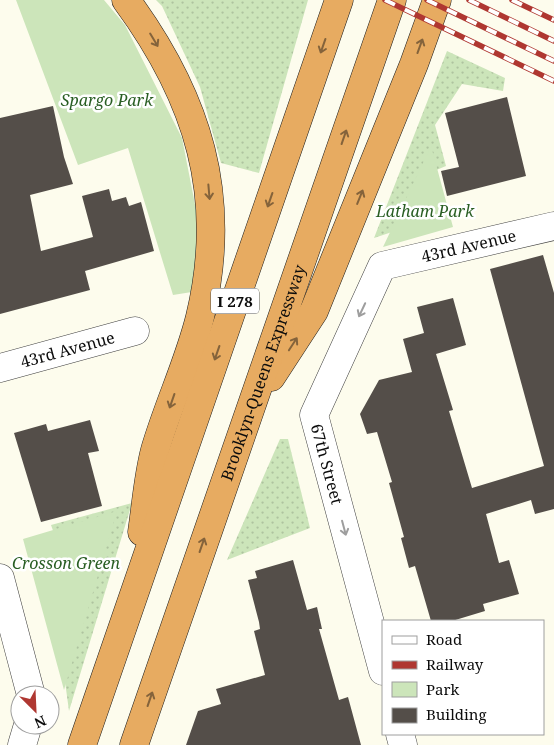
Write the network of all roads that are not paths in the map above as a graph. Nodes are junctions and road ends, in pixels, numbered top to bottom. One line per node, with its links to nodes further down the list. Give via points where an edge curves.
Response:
1 (126, 0): 11 (highway, one-way to 11, via 163,56 192,118 207,172 210,231 207,283 200,318 155,451)
2 (339, 0): 11 (highway, I 278, one-way to 11)
3 (392, 0): 9 (highway, Brooklyn-Queens Expressway / I 278, one-way to 3)
4 (437, 0): 9 (highway, one-way to 4, via 314,311)
5 (554, 226): 6 (street, 43rd Avenue)
6 (382, 266): 12 (street, 67th Street, one-way to 12, via 314,415)
7 (135, 331): 8 (street, 43rd Avenue)
8 (0, 368)
9 (247, 414): 15 (highway, Brooklyn-Queens Expressway / I 278, one-way to 9)
10 (0, 578): 13 (street)
11 (132, 602): 14 (highway, I 278)
12 (382, 667)
13 (28, 685)
14 (82, 745)
15 (134, 745)

